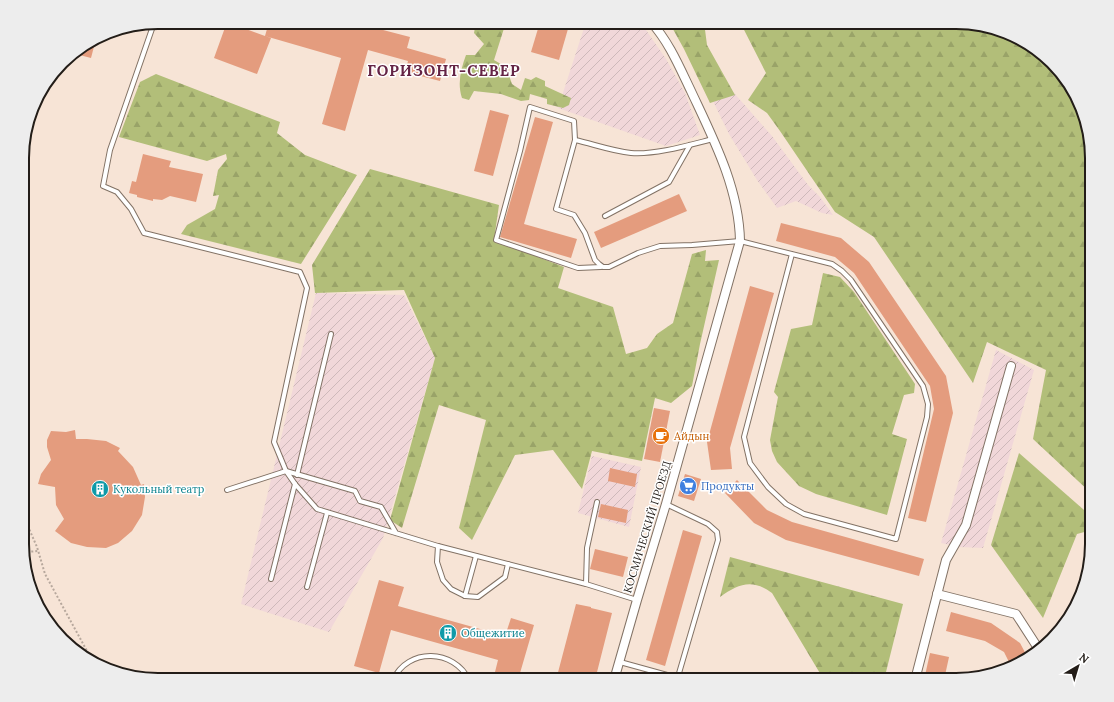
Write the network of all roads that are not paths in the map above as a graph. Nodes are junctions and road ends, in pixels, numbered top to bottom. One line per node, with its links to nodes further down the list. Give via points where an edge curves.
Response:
1 (152, 29): 12 (lane, via 110,150 104,186 117,192 131,209 144,233 300,272 307,288 274,442)
2 (657, 29): 3 (street, КОСМИЧЕСКИЙ ПРОЕЗД, via 671,50)
3 (713, 139): 5 (lane); 7 (street, КОСМИЧЕСКИЙ ПРОЕЗД, via 734,197)
4 (575, 140): 5 (lane, via 632,153); 9 (lane, via 556,209 574,215 586,233 595,260); 9 (lane, via 574,121 530,107 496,240 578,268)
5 (690, 145): 6 (lane, via 669,182)
6 (605, 216)
7 (740, 241): 8 (lane); 9 (lane, via 660,246 609,267); 17 (street, КОСМИЧЕСКИЙ ПРОЕЗД)
8 (792, 254): 8 (lane, via 832,264 851,280 923,386 928,404 927,417 896,539 804,514 786,504 768,487 750,463 744,437)
9 (602, 267)
10 (331, 334): 13 (lane)
11 (1011, 366): 26 (street, via 966,525 946,560)
12 (286, 471): 13 (lane); 14 (lane); 15 (lane)
13 (297, 475): 19 (lane, via 355,491 360,501 381,507)
14 (295, 484): 18 (lane, via 317,509); 23 (lane)
15 (227, 490)
16 (597, 502): 24 (lane, via 587,548)
17 (666, 504): 28 (street, КОСМИЧЕСКИЙ ПРОЕЗД); 35 (lane, via 708,524 717,532 718,540)
18 (327, 512): 19 (lane); 25 (lane)
19 (396, 533): 20 (lane)
20 (438, 546): 21 (lane); 27 (lane, via 436,562 443,580)
21 (476, 556): 22 (lane); 27 (lane)
22 (508, 564): 24 (lane); 27 (lane, via 505,577 493,587 478,597)
23 (271, 579)
24 (586, 584): 28 (lane)
25 (307, 587)
26 (937, 594): 29 (street, via 1016,614); 36 (street)
27 (465, 596)
28 (637, 600): 30 (street, КОСМИЧЕСКИЙ ПРОЕЗД)
29 (1036, 645)
30 (620, 662): 33 (street, КОСМИЧЕСКИЙ ПРОЕЗД); 34 (lane)
31 (396, 673): 32 (lane, via 405,664 430,655 444,657 456,663)
32 (466, 673)
33 (616, 673)
34 (657, 673)
35 (679, 673)
36 (917, 673)

